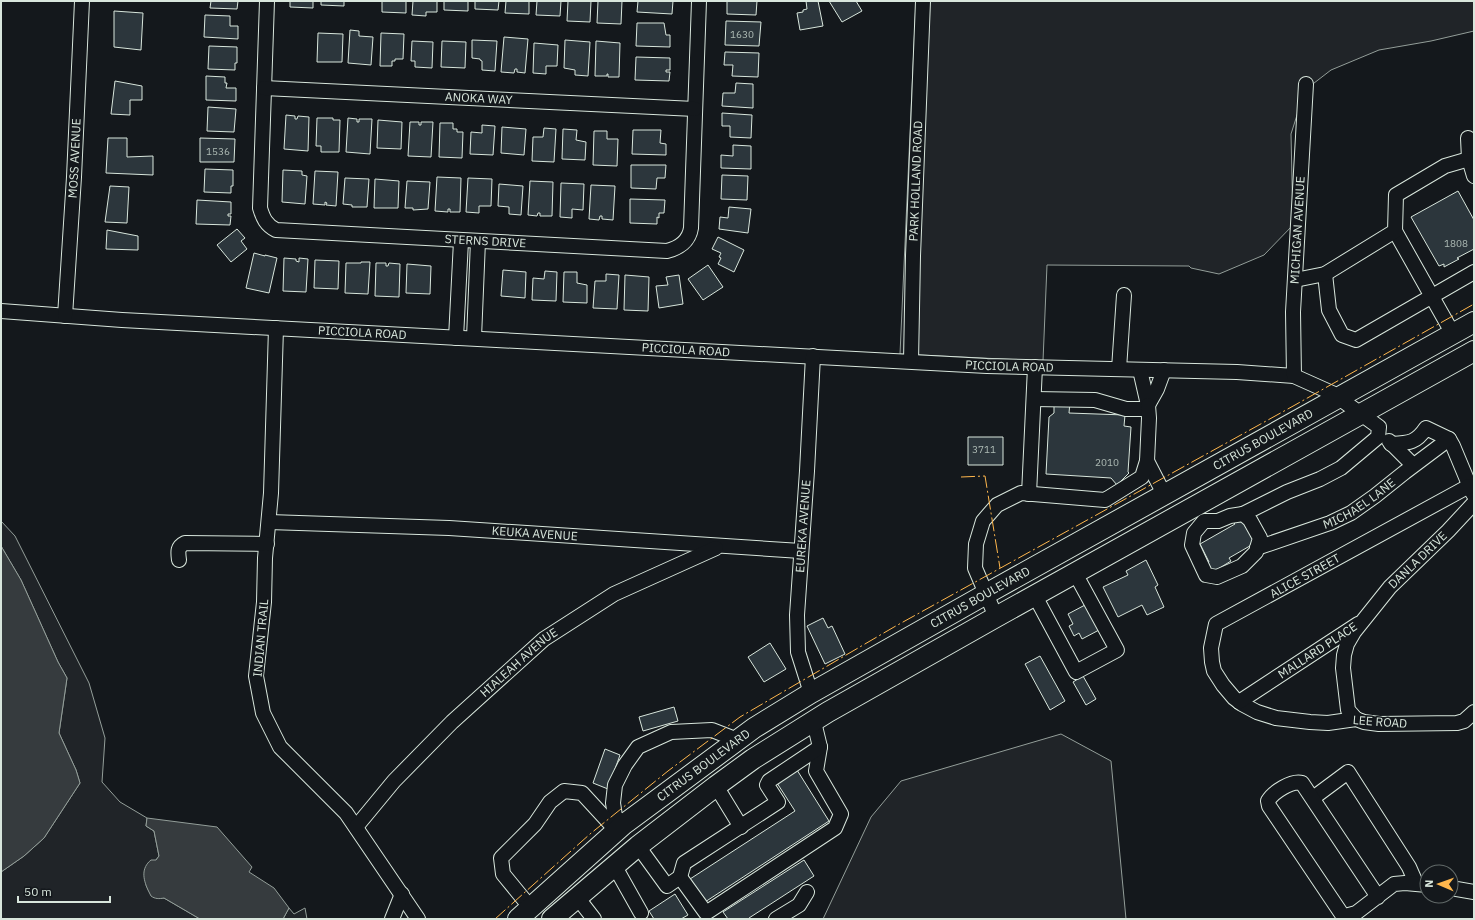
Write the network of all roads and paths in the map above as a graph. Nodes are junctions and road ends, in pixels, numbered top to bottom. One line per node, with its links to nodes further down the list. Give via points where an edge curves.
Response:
1 (82, 1): 20 (street, MOSS AVENUE)
2 (267, 1): 6 (street, STERNS DRIVE)
3 (699, 1): 7 (street, STERNS DRIVE)
4 (923, 1): 28 (street, PARK HOLLAND ROAD)
5 (1306, 84): 16 (street, MICHIGAN AVENUE)
6 (264, 88): 7 (street, ANOKA WAY); 12 (street, STERNS DRIVE, via 260,208 269,227 276,230)
7 (695, 109): 13 (street, STERNS DRIVE, via 691,228 684,243 676,249 667,251)
8 (1468, 138): 9 (street)
9 (1469, 159): 10 (street); 11 (street, via 1445,166 1396,195)
10 (1474, 176)
11 (1395, 231): 15 (street); 18 (street)
12 (461, 241): 13 (street, STERNS DRIVE); 24 (street)
13 (478, 241): 25 (street)
14 (1474, 272): 18 (street)
15 (1325, 274): 16 (street); 18 (street, via 1329,310 1342,335 1356,340)
16 (1295, 280): 33 (street, MICHIGAN AVENUE)
17 (1124, 295): 30 (street)
18 (1431, 296): 23 (street)
19 (1, 311): 20 (street, PICCIOLA ROAD)
20 (65, 316): 22 (street, PICCIOLA ROAD)
21 (1474, 322): 23 (highway, CITRUS BOULEVARD)
22 (276, 328): 24 (street, PICCIOLA ROAD); 50 (street, INDIAN TRAIL)
23 (1453, 334): 34 (highway, CITRUS BOULEVARD)
24 (456, 338): 25 (street, PICCIOLA ROAD)
25 (474, 338): 27 (street, PICCIOLA ROAD)
26 (1474, 351): 37 (highway, CITRUS BOULEVARD)
27 (812, 356): 28 (street, PICCIOLA ROAD); 54 (street, EUREKA AVENUE)
28 (911, 362): 29 (street, PICCIOLA ROAD)
29 (1035, 367): 30 (street, PICCIOLA ROAD); 35 (street)
30 (1119, 369): 31 (street, PICCIOLA ROAD)
31 (1140, 370): 32 (street, PICCIOLA ROAD); 36 (street)
32 (1164, 370): 33 (street, PICCIOLA ROAD); 36 (street)
33 (1294, 376): 34 (street, PICCIOLA ROAD)
34 (1339, 398): 37 (street, PICCIOLA ROAD); 46 (highway, CITRUS BOULEVARD)
35 (1034, 399): 36 (street, via 1095,400 1126,409); 45 (street)
36 (1148, 407): 41 (street, via 1150,418)
37 (1360, 414): 38 (street); 48 (highway, CITRUS BOULEVARD)
38 (1379, 427): 40 (street); 49 (street, via 1378,437 1341,468)
39 (1449, 439): 40 (street, via 1426,428 1419,438 1407,444); 42 (street, MICHAEL LANE); 43 (street)
40 (1392, 444): 42 (street)
41 (1147, 461): 45 (street, via 1142,477 1105,500); 46 (street)
42 (1413, 465): 53 (street, MICHAEL LANE, via 1351,513 1330,523)
43 (1468, 468): 44 (street)
44 (1472, 492): 63 (street, ALICE STREET, via 1216,624 1212,648 1214,671)
45 (1029, 494): 57 (street, via 1021,493 997,505 983,522 976,544 975,568)
46 (1164, 494): 57 (highway, CITRUS BOULEVARD)
47 (1474, 503): 60 (street, DANLA DRIVE, via 1390,587)
48 (1199, 514): 49 (street, via 1218,521); 53 (street, via 1192,545 1206,575 1217,577 1242,566); 56 (highway, CITRUS BOULEVARD)
49 (1243, 514): 53 (street, via 1250,520 1260,538)
50 (269, 522): 51 (street, INDIAN TRAIL); 52 (street, KEUKA AVENUE, via 449,528)
51 (267, 544): 55 (street, via 185,543 180,545 178,550); 73 (street, INDIAN TRAIL, via 256,676 263,713 280,747 346,812)
52 (718, 546): 54 (street, KEUKA AVENUE); 73 (street, HIALEAH AVENUE, via 614,594 544,639 452,722 394,781)
53 (1257, 548)
54 (801, 551): 62 (street, EUREKA AVENUE, via 797,615 798,652)
55 (179, 560)
56 (1079, 580): 58 (highway, CITRUS BOULEVARD); 58 (street, via 1117,650 1076,672)
57 (986, 594): 59 (street); 61 (highway, CITRUS BOULEVARD)
58 (1039, 602): 59 (highway, CITRUS BOULEVARD)
59 (996, 617): 66 (highway, CITRUS BOULEVARD)
60 (1365, 619): 63 (street, MALLARD PLACE); 65 (street, MALLARD PLACE, via 1354,632 1344,655 1344,684 1348,710)
61 (940, 620): 62 (highway, CITRUS BOULEVARD); 66 (highway, via 894,656 827,697)
62 (811, 693): 67 (highway, CITRUS BOULEVARD); 71 (highway, via 799,714 721,770)
63 (1239, 702): 65 (street, LEE ROAD, via 1257,712 1276,718 1328,723)
64 (1474, 712): 65 (street, LEE ROAD, via 1464,721 1457,723 1386,724 1364,722)
65 (1356, 718)
66 (814, 722): 68 (street); 69 (highway, CITRUS BOULEVARD, via 753,759)
67 (735, 742): 74 (highway, CITRUS BOULEVARD); 74 (street, via 730,737 712,730 671,732 638,747 615,785 613,803)
68 (820, 747): 72 (street, via 769,781 767,785 778,802); 88 (street, via 816,771 842,814 835,828)
69 (716, 786): 71 (highway, CITRUS BOULEVARD); 72 (street)
70 (1313, 798): 78 (street, via 1348,772); 85 (street); 85 (street, via 1302,783 1297,781 1272,795 1268,801 1341,913 1345,916 1356,913)
71 (692, 804): 75 (highway, CITRUS BOULEVARD)
72 (741, 826): 77 (street, via 684,863)
73 (356, 827): 83 (street, INDIAN TRAIL)
74 (620, 828): 87 (highway, CITRUS BOULEVARD, via 563,878); 87 (street, via 582,792 564,791 550,802 534,824 501,858 502,874)
75 (638, 846): 76 (highway, CITRUS BOULEVARD); 77 (street, via 667,886)
76 (614, 865): 84 (highway, CITRUS BOULEVARD); 86 (street)
77 (680, 877): 88 (street)
78 (1419, 880)
79 (1419, 884): 85 (street, via 1394,884)
80 (1459, 889): 82 (street)
81 (807, 892): 93 (street, via 799,905)
82 (1474, 892)
83 (402, 894): 89 (street); 90 (street, INDIAN TRAIL)
84 (577, 897): 91 (highway, CITRUS BOULEVARD); 92 (street)
85 (1378, 897)
86 (641, 913)
87 (528, 915)
88 (709, 916)
89 (392, 919)
90 (418, 919)
91 (552, 919)
92 (594, 919)
93 (776, 919)

